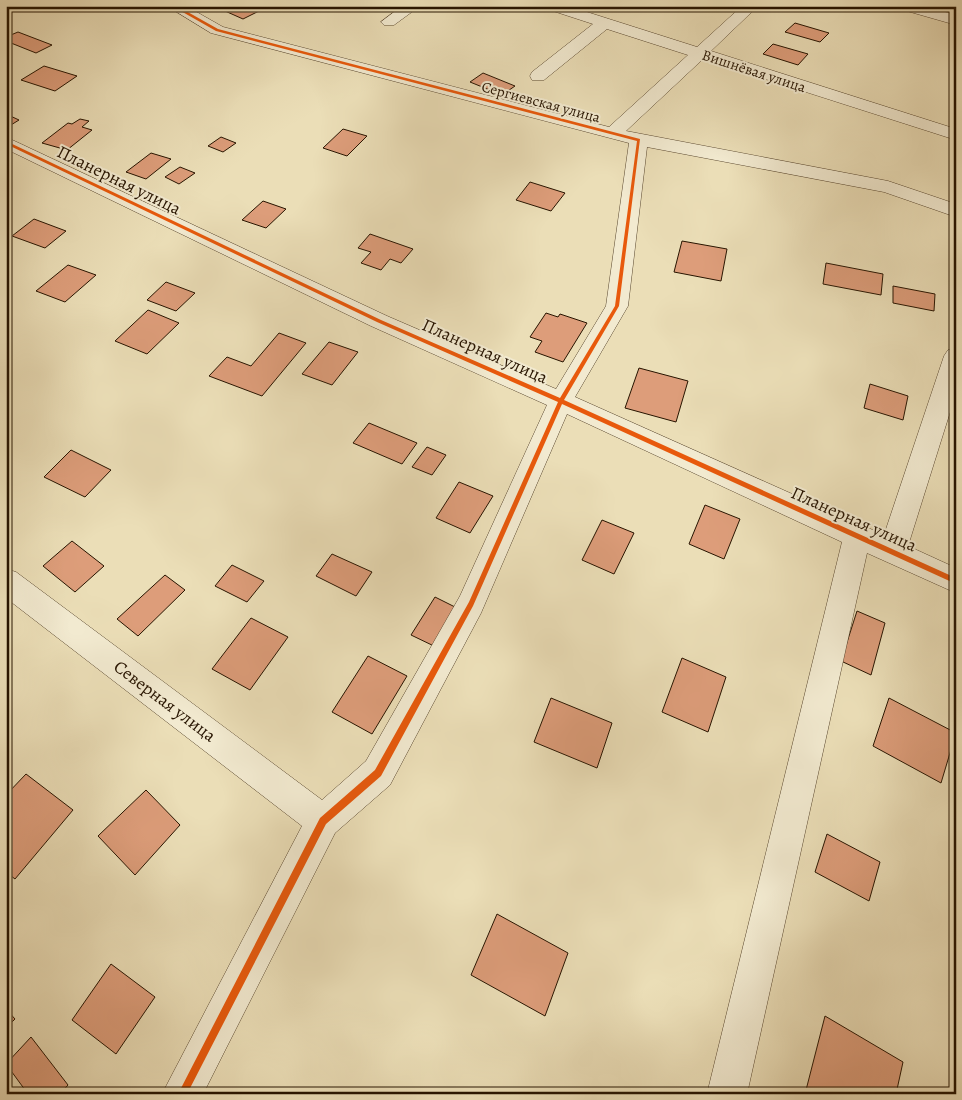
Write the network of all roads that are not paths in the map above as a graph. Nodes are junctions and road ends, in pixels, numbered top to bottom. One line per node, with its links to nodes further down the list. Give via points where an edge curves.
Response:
1 (175, 6): 11 (street, Сергиевская улица, via 217,30)
2 (413, 6): 7 (street)
3 (552, 6): 8 (street, Вишнёвая улица)
4 (751, 6): 9 (street)
5 (905, 6): 6 (street)
6 (956, 20)
7 (388, 22)
8 (604, 23): 9 (street, Вишнёвая улица); 10 (street)
9 (699, 53): 11 (street); 12 (street, Вишнёвая улица)
10 (538, 76)
11 (615, 130): 13 (street, Сергиевская улица)
12 (956, 136)
13 (638, 140): 15 (street, Сергиевская улица, via 888,187); 17 (street, via 617,306)
14 (6, 142): 17 (street, Планерная улица, via 379,321)
15 (956, 211)
16 (956, 356): 19 (street)
17 (561, 401): 18 (street, Планерная улица); 22 (street, via 471,604 378,773)
18 (857, 537): 19 (street, Планерная улица); 24 (street)
19 (892, 552): 20 (street, Планерная улица)
20 (956, 581)
21 (6, 582): 22 (street, Северная улица)
22 (323, 821): 23 (street)
23 (182, 1094)
24 (727, 1094)

